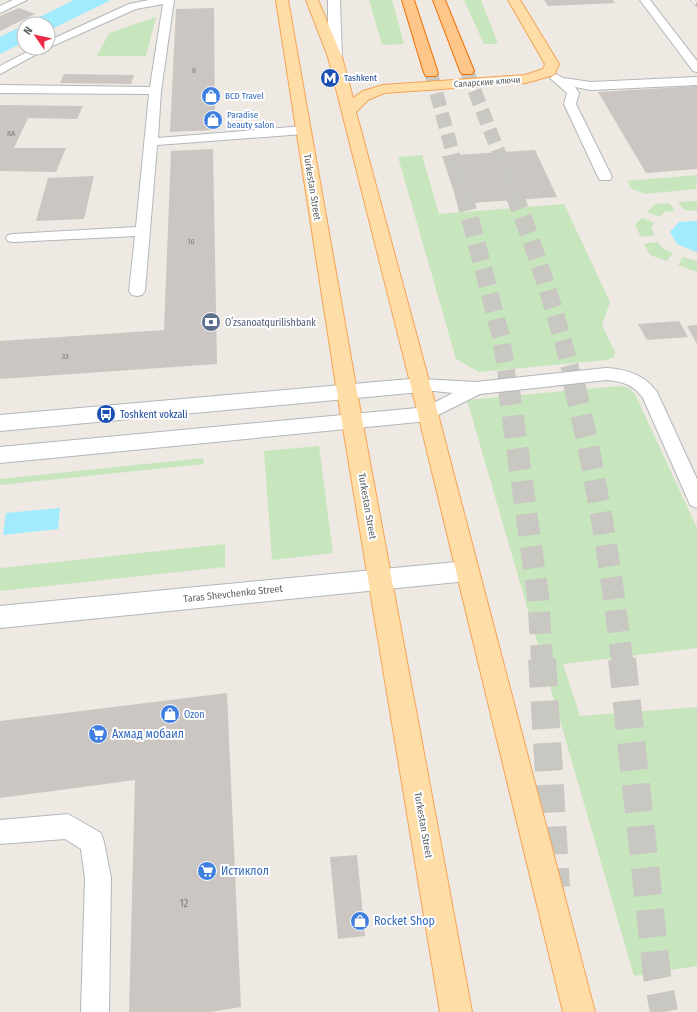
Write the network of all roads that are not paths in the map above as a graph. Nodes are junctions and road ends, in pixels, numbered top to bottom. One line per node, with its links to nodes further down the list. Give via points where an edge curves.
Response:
1 (22, 0): 11 (lane)
2 (166, 0): 12 (lane, via 133,6)
3 (169, 0): 23 (lane)
4 (282, 0): 25 (main road, Turkestan Street)
5 (312, 0): 14 (main road)
6 (334, 0): 14 (street)
7 (408, 0): 18 (highway)
8 (439, 0): 17 (highway)
9 (514, 0): 19 (main road, via 552,64 551,70)
10 (645, 0): 15 (lane)
11 (0, 10)
12 (56, 41)
13 (28, 56): 16 (lane)
14 (335, 57): 24 (main road)
15 (697, 69)
16 (0, 71)
17 (467, 71)
18 (430, 73)
19 (546, 74): 20 (lane); 24 (main road, Саларские ключи, via 526,79 383,89 362,97)
20 (562, 81): 21 (lane, via 591,86); 27 (lane, via 573,93 570,104)
21 (697, 81)
22 (0, 89): 23 (lane)
23 (155, 91): 26 (lane)
24 (349, 112): 31 (main road)
25 (304, 130): 26 (lane); 33 (main road, Turkestan Street)
26 (151, 142): 28 (lane)
27 (605, 177)
28 (142, 231): 29 (lane); 30 (lane)
29 (13, 238)
30 (137, 292)
31 (421, 386): 32 (lane); 33 (street); 34 (main road)
32 (476, 388): 34 (lane); 38 (lane, via 606,374 632,378 644,386 651,396)
33 (347, 392): 35 (main road, Turkestan Street); 36 (street)
34 (428, 414): 35 (street); 39 (main road)
35 (352, 421): 37 (street); 40 (main road, Turkestan Street)
36 (0, 423)
37 (0, 455)
38 (697, 500)
39 (467, 571): 40 (street, Taras Shevchenko Street); 45 (main road)
40 (381, 579): 41 (street, Taras Shevchenko Street); 44 (main road, Turkestan Street)
41 (0, 617)
42 (0, 832): 43 (lane, via 68,826 92,842 98,878)
43 (95, 1012)
44 (455, 1012)
45 (579, 1012)

